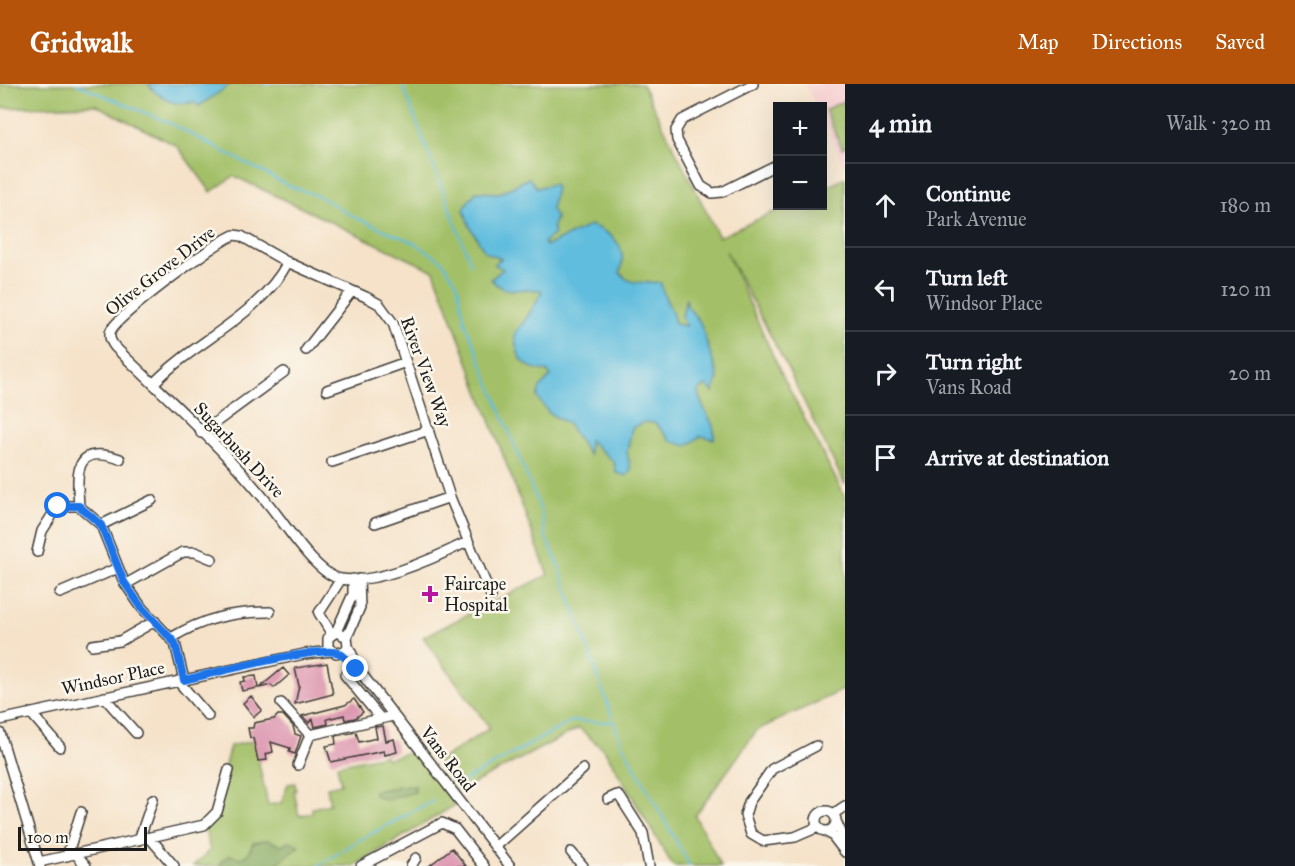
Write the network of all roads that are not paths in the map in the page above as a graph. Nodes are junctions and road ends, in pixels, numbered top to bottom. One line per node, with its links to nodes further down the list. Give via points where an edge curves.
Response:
1 (753, 84): 2 (street, via 682,120 676,130 677,140 701,186 712,193 722,192)
2 (773, 166)
3 (241, 236): 4 (street, River View Way); 6 (street, Olive Grove Drive, via 230,236 131,311 111,330)
4 (288, 262): 5 (street, River View Way); 10 (street, via 275,283 254,304)
5 (352, 291): 7 (street); 8 (street, River View Way, via 379,304 387,313)
6 (112, 342): 10 (street, Sugarbush Drive)
7 (306, 350)
8 (406, 362): 11 (street); 12 (street, River View Way)
9 (284, 372): 13 (street)
10 (153, 384): 13 (street, Sugarbush Drive)
11 (327, 390)
12 (429, 429): 15 (street); 16 (street, River View Way)
13 (201, 433): 25 (street, Sugarbush Drive, via 260,493 303,549)
14 (120, 459): 18 (street, via 99,454 82,462 76,473)
15 (332, 462)
16 (450, 497): 19 (street); 21 (street, River View Way)
17 (152, 500): 20 (street)
18 (79, 506): 20 (street); 22 (street, via 62,505 54,510 42,531)
19 (375, 523)
20 (101, 525): 24 (street)
21 (467, 542): 26 (street, via 413,566); 29 (street, River View Way)
22 (37, 552)
23 (212, 559): 27 (street, via 183,552)
24 (117, 568): 27 (street); 28 (street)
25 (341, 579): 26 (street); 32 (street, via 319,613)
26 (356, 579): 32 (street, via 353,594); 34 (street, via 360,607)
27 (126, 584): 31 (street)
28 (60, 593)
29 (491, 596)
30 (270, 612): 33 (street, via 216,616)
31 (154, 621): 33 (street); 35 (street, via 120,641)
32 (332, 634): 34 (street); 36 (street, via 328,648); 37 (street, Windsor Place)
33 (171, 638): 40 (street, via 178,649)
34 (347, 641): 36 (street); 38 (street, Vans Road)
35 (92, 645)
36 (336, 652): 37 (street, Windsor Place); 38 (street, Vans Road)
37 (304, 654): 40 (street, Windsor Place)
38 (361, 673): 45 (street, Vans Road)
39 (345, 675): 46 (street)
40 (181, 680): 41 (street, Windsor Place); 44 (street)
41 (104, 697): 43 (street, Windsor Place); 49 (street)
42 (281, 703): 50 (street)
43 (31, 713): 47 (street, Windsor Place); 52 (street)
44 (208, 716)
45 (393, 716): 46 (street); 66 (street, Vans Road)
46 (381, 719): 50 (street)
47 (0, 720)
48 (0, 733): 53 (street)
49 (136, 733)
50 (310, 735): 54 (street)
51 (816, 746): 62 (street, via 772,769 748,802 745,815 751,834 763,841)
52 (60, 747)
53 (5, 765): 71 (street)
54 (298, 765)
55 (583, 769): 66 (street)
56 (229, 770): 63 (street, via 217,812 210,822)
57 (153, 799): 64 (street)
58 (608, 799): 79 (street, via 620,797 643,833)
59 (845, 806): 61 (street)
60 (81, 812): 70 (street)
61 (835, 818): 62 (street, via 831,829); 62 (street, via 826,811 820,813 816,819); 65 (street)
62 (822, 829): 69 (street)
63 (150, 838): 64 (street); 73 (street)
64 (139, 840): 70 (street)
65 (845, 841)
66 (495, 847): 77 (street, Vans Road)
67 (386, 852): 74 (street); 75 (street); 76 (street, via 442,823 455,829)
68 (572, 852): 78 (street)
69 (845, 852)
70 (72, 855): 71 (street); 72 (street)
71 (40, 864)
72 (86, 866)
73 (174, 866)
74 (361, 866)
75 (368, 866)
76 (484, 866)
77 (510, 866)
78 (583, 866)
79 (649, 866)

